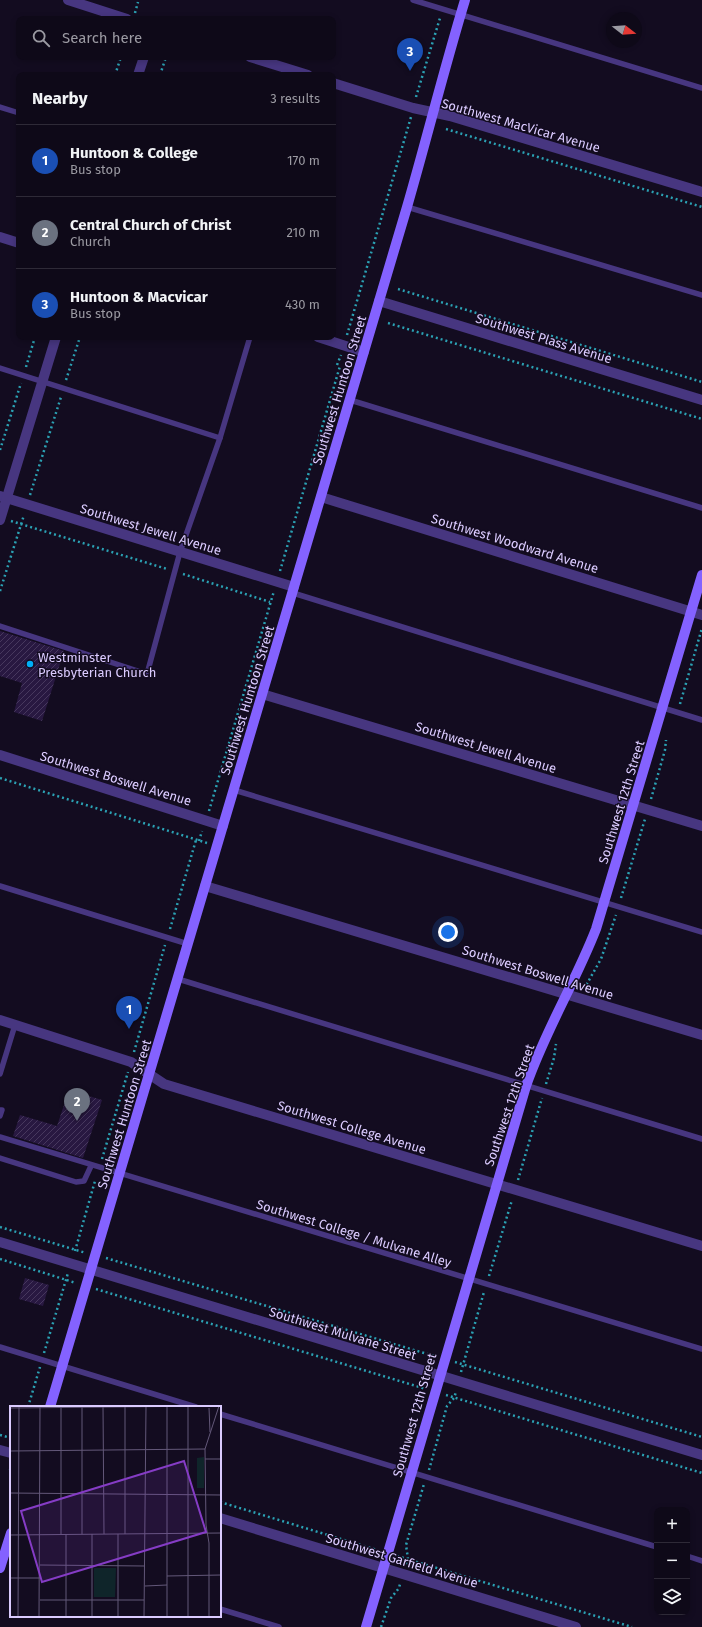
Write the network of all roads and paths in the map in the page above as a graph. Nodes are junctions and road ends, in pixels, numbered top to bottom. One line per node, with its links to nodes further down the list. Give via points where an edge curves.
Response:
1 (68, 0): 6 (street)
2 (413, 0): 4 (lane)
3 (465, 0): 5 (main road, Southwest Huntoon Street)
4 (443, 10): 5 (lane); 18 (path)
5 (460, 15): 16 (lane); 20 (main road, Southwest Huntoon Street)
6 (118, 16)
7 (120, 60): 11 (path)
8 (143, 60): 12 (street)
9 (165, 60): 13 (path)
10 (260, 60): 14 (street)
11 (116, 72)
12 (139, 72)
13 (161, 72)
14 (298, 72)
15 (336, 84): 18 (street, Southwest MacVicar Avenue)
16 (702, 88)
17 (0, 107): 19 (lane)
18 (413, 108): 20 (street, Southwest MacVicar Avenue); 36 (path)
19 (16, 112)
20 (433, 113): 22 (street, Southwest MacVicar Avenue); 23 (main road, Southwest Huntoon Street)
21 (446, 129): 24 (path)
22 (702, 192)
23 (407, 207): 28 (lane); 29 (main road, Southwest Huntoon Street)
24 (702, 207)
25 (0, 238): 26 (street)
26 (16, 243)
27 (398, 289): 41 (path)
28 (702, 295)
29 (379, 301): 37 (main road, Southwest Huntoon Street); 44 (street, Southwest Plass Avenue)
30 (388, 323): 45 (path)
31 (34, 340): 39 (path)
32 (55, 340): 40 (street)
33 (79, 340): 42 (path)
34 (249, 340): 46 (lane)
35 (328, 340): 36 (street)
36 (344, 345): 37 (street); 57 (path)
37 (364, 352): 43 (main road, Southwest Huntoon Street)
38 (0, 368): 39 (lane)
39 (23, 375): 40 (lane); 47 (path)
40 (42, 381): 42 (lane); 48 (street)
41 (702, 382)
42 (64, 388): 46 (lane); 50 (path)
43 (350, 400): 49 (main road, Southwest Huntoon Street); 51 (lane)
44 (702, 400)
45 (702, 418)
46 (220, 438): 54 (lane)
47 (0, 450)
48 (3, 497): 50 (street, Southwest Jewell Avenue); 52 (street)
49 (321, 498): 58 (main road, Southwest Huntoon Street); 61 (street, Southwest Woodward Avenue)
50 (28, 504): 53 (path); 54 (street, Southwest Jewell Avenue)
51 (702, 508)
52 (0, 519): 53 (path)
53 (22, 525): 55 (path); 59 (path)
54 (180, 552): 55 (lane); 57 (street, Southwest Jewell Avenue)
55 (175, 571): 60 (path); 63 (lane, via 147,674)
56 (702, 575): 61 (main road, Southwest 12th Street)
57 (277, 582): 58 (street, Southwest Jewell Avenue); 60 (path)
58 (293, 590): 65 (main road, Southwest Huntoon Street); 66 (lane)
59 (0, 591)
60 (270, 602): 75 (path)
61 (691, 612): 62 (street, Southwest Woodward Avenue); 66 (main road, Southwest 12th Street)
62 (702, 615)
63 (0, 626)
64 (702, 628): 67 (path)
65 (262, 694): 72 (main road, Southwest Huntoon Street); 73 (street, Southwest Jewell Avenue)
66 (663, 709): 67 (lane); 73 (main road, Southwest 12th Street)
67 (677, 713): 68 (lane)
68 (702, 720)
69 (666, 738): 74 (path, via 665,750)
70 (0, 756): 75 (street, Southwest Boswell Avenue)
71 (0, 778): 78 (path)
72 (234, 790): 76 (main road, Southwest Huntoon Street); 82 (lane)
73 (634, 806): 74 (street, Southwest Jewell Avenue); 82 (main road, Southwest 12th Street)
74 (647, 810): 77 (street, Southwest Jewell Avenue); 83 (path)
75 (206, 820): 76 (street, Southwest Boswell Avenue); 78 (path)
76 (223, 826): 79 (main road, Southwest Huntoon Street)
77 (702, 826)
78 (198, 840): 79 (path); 85 (path)
79 (217, 846): 81 (main road, Southwest Huntoon Street)
80 (0, 886): 85 (lane)
81 (205, 886): 86 (main road, Southwest Huntoon Street); 88 (street, Southwest Boswell Avenue)
82 (605, 902): 83 (lane); 88 (main road, Southwest 12th Street, via 590,945)
83 (618, 906): 84 (lane); 89 (path, via 601,959)
84 (702, 932)
85 (167, 937): 86 (lane); 94 (path)
86 (188, 944): 87 (main road, Southwest Huntoon Street)
87 (178, 979): 96 (main road, Southwest Huntoon Street); 97 (lane)
88 (567, 994): 89 (street, Southwest Boswell Avenue); 97 (main road, Southwest 12th Street, via 537,1056)
89 (578, 997): 92 (street, Southwest Boswell Avenue)
90 (0, 1020): 91 (street, Southwest College Avenue)
91 (15, 1025): 94 (street, Southwest College Avenue); 95 (lane)
92 (702, 1035)
93 (557, 1039): 98 (path)
94 (131, 1062): 96 (street, Southwest College Avenue); 105 (path)
95 (0, 1074)
96 (149, 1074): 106 (main road, Southwest Huntoon Street); 107 (street, Southwest College Avenue, via 164,1084)
97 (526, 1086): 98 (lane); 107 (main road, Southwest 12th Street)
98 (544, 1091): 102 (lane); 108 (path)
99 (0, 1110): 100 (lane)
100 (0, 1116)
101 (0, 1137): 104 (lane, Southwest College / Mulvane Alley)
102 (702, 1139)
103 (0, 1158): 104 (lane, via 76,1182 84,1181)
104 (90, 1166): 105 (lane, Southwest College / Mulvane Alley)
105 (99, 1168): 106 (lane, Southwest College / Mulvane Alley); 112 (path)
106 (119, 1174): 113 (main road, Southwest Huntoon Street); 117 (lane, Southwest College / Mulvane Alley)
107 (496, 1183): 108 (street, Southwest College Avenue); 117 (main road, Southwest 12th Street)
108 (515, 1189): 111 (street, Southwest College Avenue); 119 (path)
109 (0, 1227): 112 (path)
110 (0, 1242): 115 (street, Southwest Mulvane Street)
111 (702, 1246)
112 (75, 1250): 113 (path); 115 (path)
113 (95, 1255): 116 (main road, Southwest Huntoon Street); 123 (path)
114 (0, 1259): 118 (path)
115 (71, 1264): 116 (street, Southwest Mulvane Street); 118 (path)
116 (91, 1270): 120 (main road, Southwest Huntoon Street); 127 (street, Southwest Mulvane Street)
117 (468, 1279): 119 (lane, Southwest College / Mulvane Alley); 123 (main road, Southwest 12th Street)
118 (66, 1280): 120 (path); 124 (path)
119 (487, 1285): 122 (lane, Southwest College / Mulvane Alley); 125 (path)
120 (86, 1286): 126 (main road, Southwest Huntoon Street); 129 (path)
121 (0, 1347): 124 (lane)
122 (702, 1349)
123 (444, 1359): 125 (path); 127 (main road, Southwest 12th Street)
124 (42, 1360): 126 (lane); 131 (path)
125 (463, 1365): 128 (path); 137 (path)
126 (62, 1366): 132 (main road, Southwest Huntoon Street); 133 (lane)
127 (440, 1376): 128 (street, Southwest Mulvane Street); 129 (main road, Southwest 12th Street)
128 (458, 1382): 130 (path); 140 (street, Southwest Mulvane Street)
129 (435, 1392): 130 (path); 141 (main road, Southwest 12th Street)
130 (454, 1398): 142 (path); 143 (path, via 447,1406)
131 (28, 1406)
132 (50, 1406)
133 (193, 1406)
134 (221, 1414): 141 (lane)
135 (0, 1435): 136 (path)
136 (10, 1438)
137 (702, 1438)
138 (0, 1450): 139 (street)
139 (10, 1453)
140 (702, 1455)
141 (411, 1473): 143 (lane); 148 (main road, Southwest 12th Street)
142 (702, 1473)
143 (426, 1478): 147 (lane); 151 (path, via 406,1545)
144 (221, 1502): 148 (path)
145 (221, 1518): 154 (street, Southwest Garfield Avenue)
146 (9, 1546): 149 (main road)
147 (654, 1546)
148 (388, 1553): 151 (path); 154 (main road, Southwest 12th Street)
149 (2, 1555): 153 (main road)
150 (690, 1557): 152 (lane)
151 (408, 1559): 155 (path); 161 (path)
152 (702, 1561)
153 (0, 1568)
154 (383, 1568): 155 (street, Southwest Garfield Avenue); 158 (main road, Southwest 12th Street)
155 (403, 1574): 159 (path); 160 (street, Southwest Garfield Avenue)
156 (221, 1609): 157 (lane)
157 (279, 1627)
158 (366, 1627)
159 (381, 1627)
160 (576, 1627)
161 (632, 1627)

